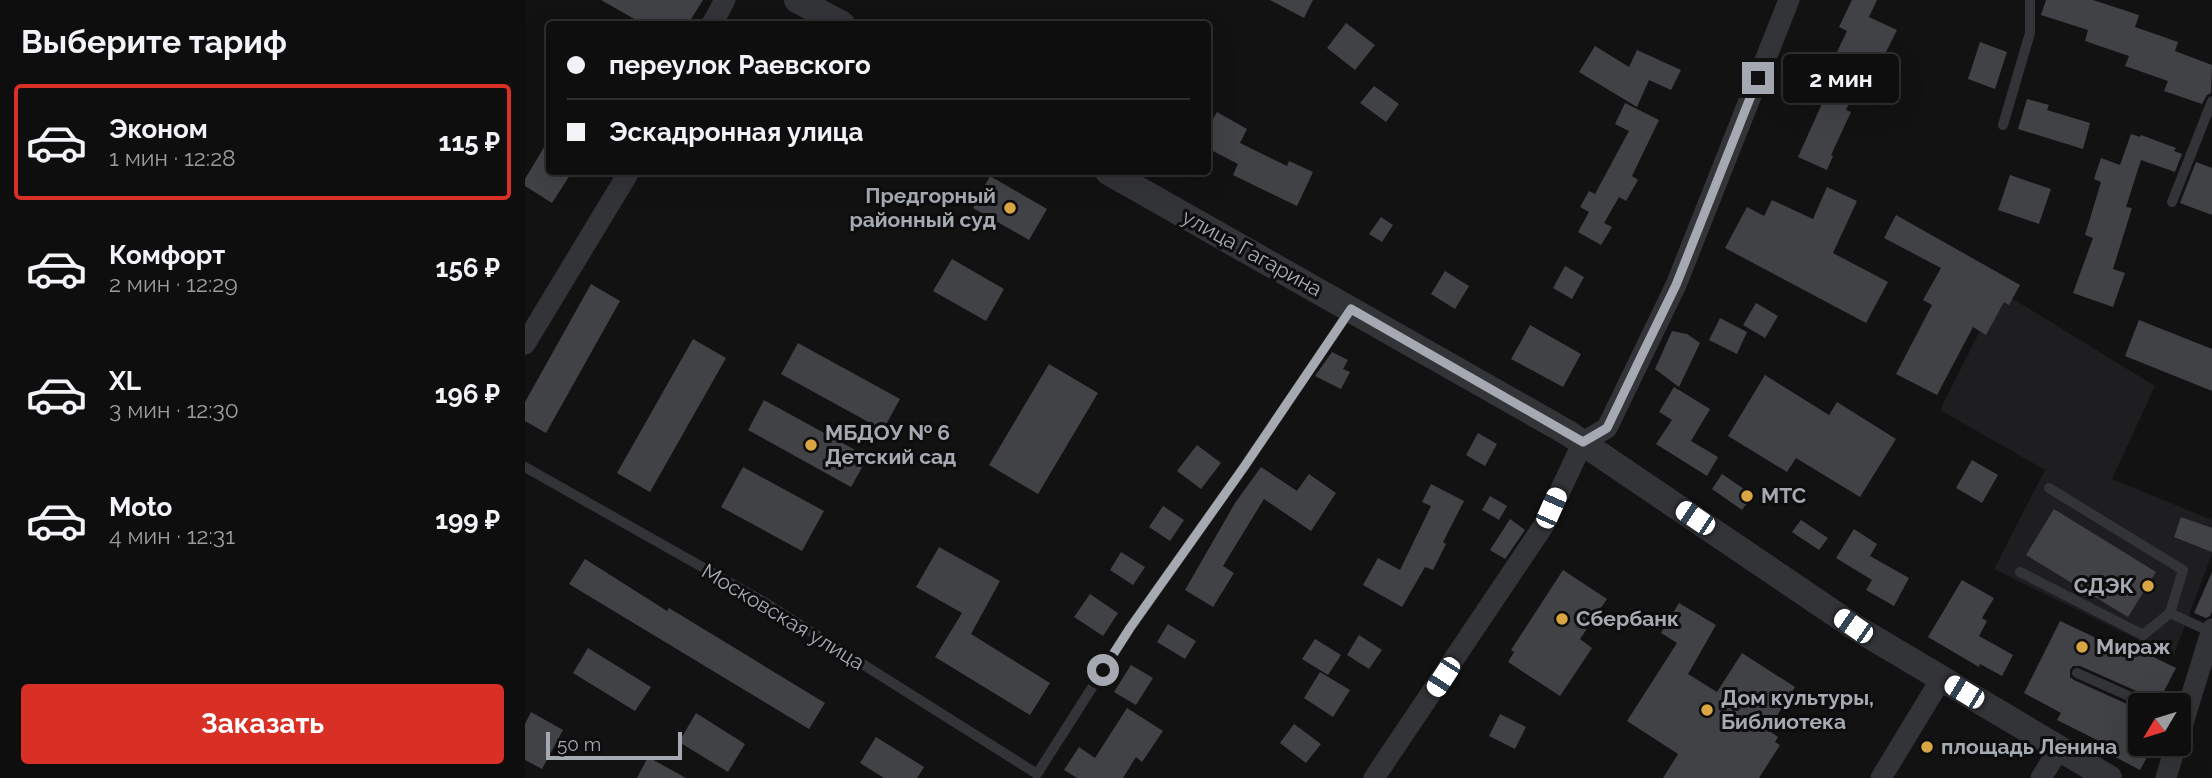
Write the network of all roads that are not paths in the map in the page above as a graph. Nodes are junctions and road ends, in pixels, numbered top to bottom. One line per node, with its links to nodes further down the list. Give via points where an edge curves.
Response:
1 (725, 0): 5 (street)
2 (797, 0): 6 (street)
3 (1789, 0): 14 (street, via 1676,285 1607,428)
4 (2030, 0): 8 (lane, via 2030,33)
5 (714, 21)
6 (836, 21)
7 (2212, 102): 11 (lane)
8 (2003, 125)
9 (627, 175): 13 (street)
10 (1113, 175): 12 (street, улица Гагарина)
11 (2172, 202)
12 (1351, 309): 14 (street, улица Гагарина); 15 (lane, Московская улица, via 1130,628 1037,774 764,603)
13 (525, 344)
14 (1583, 442): 21 (street, улица Гагарина, via 1853,626); 26 (street, via 1544,525)
15 (525, 467)
16 (2049, 488): 18 (lane, via 2183,570)
17 (2020, 572): 18 (lane, via 2143,635)
18 (2170, 613): 19 (lane)
19 (2211, 631): 22 (street)
20 (2077, 673): 23 (lane)
21 (1941, 678): 24 (street, улица Гагарина); 27 (street)
22 (2191, 693)
23 (2128, 696)
24 (2059, 749): 28 (street); 29 (street, улица Гагарина)
25 (2172, 756): 30 (street)
26 (1374, 778)
27 (1881, 778)
28 (2041, 778)
29 (2109, 778)
30 (2166, 778)

